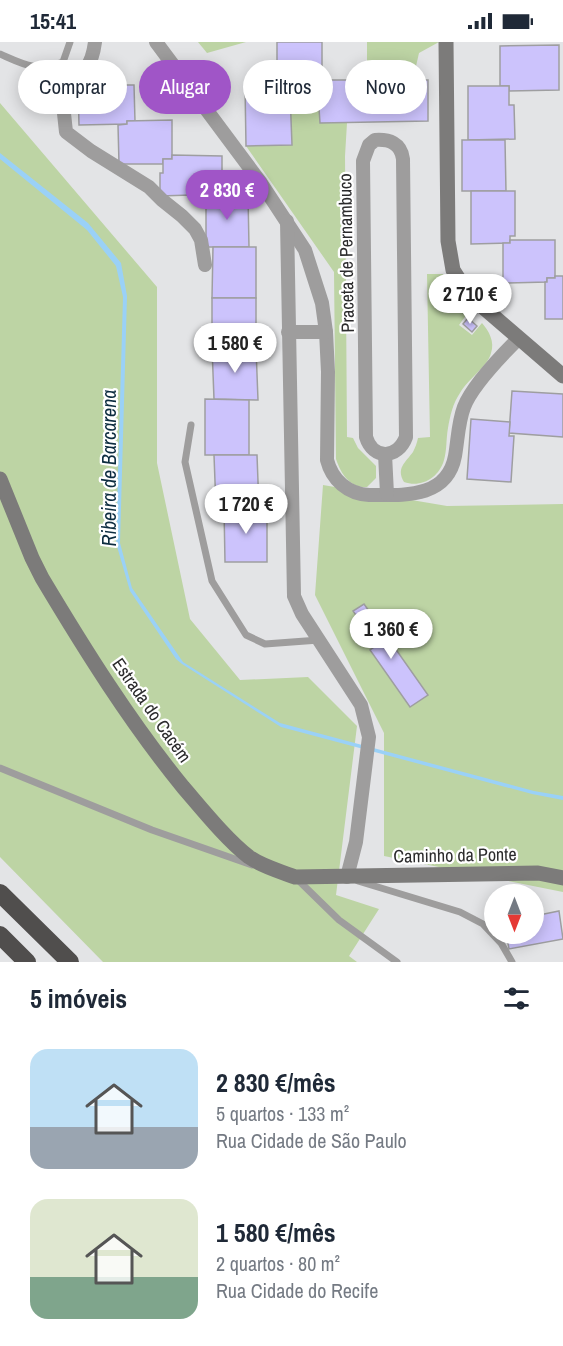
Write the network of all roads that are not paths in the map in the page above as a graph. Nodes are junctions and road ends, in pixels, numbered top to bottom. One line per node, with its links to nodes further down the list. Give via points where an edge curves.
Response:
1 (70, 42): 5 (lane, via 63,62 49,68 31,68)
2 (95, 42): 7 (street, via 86,70 66,86 66,132 149,187 182,216 201,240)
3 (156, 42): 6 (street)
4 (446, 42): 10 (street, via 450,258 469,295)
5 (0, 54)
6 (287, 221): 8 (street); 9 (street, via 315,280)
7 (205, 265)
8 (288, 332): 9 (street); 16 (street, via 292,586 296,603)
9 (326, 332): 15 (street, via 330,472 354,493)
10 (518, 339): 11 (street); 15 (street, via 465,404 455,459 447,476 438,486 420,493)
11 (563, 376)
12 (191, 425): 16 (lane, via 185,462 212,581 246,635 265,644)
13 (385, 454): 13 (street, Praceta de Pernambuco, via 393,453 406,437 403,159 399,147 383,140 369,145 363,160 366,437 371,447); 15 (street)
14 (0, 479): 18 (street, Estrada do Cacém, via 42,578 132,720 202,810 250,857)
15 (387, 494)
16 (319, 640): 20 (street, via 361,705 369,737 356,843)
17 (0, 768): 18 (lane, via 173,838)
18 (271, 868): 19 (street, Estrada do Cacém)
19 (296, 877): 20 (street, Estrada do Cacém); 26 (lane, via 339,920)
20 (347, 878): 21 (street, Caminho da Ponte, via 538,873); 27 (lane, via 460,912 483,924)
21 (563, 878)
22 (0, 893): 25 (highway)
23 (0, 935): 24 (highway)
24 (27, 962)
25 (70, 962)
26 (397, 962)
27 (512, 962)

